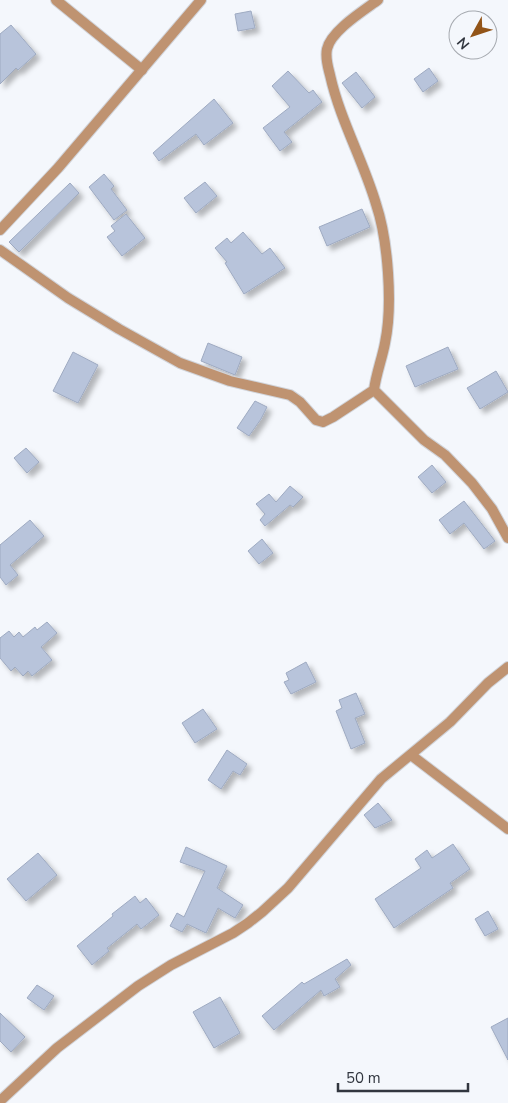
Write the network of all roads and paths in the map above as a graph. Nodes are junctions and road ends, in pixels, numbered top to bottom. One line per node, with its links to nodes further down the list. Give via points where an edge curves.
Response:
1 (56, 0): 4 (street)
2 (201, 0): 4 (street)
3 (378, 0): 7 (street, via 350,20 333,38 327,47 326,59 334,92 376,203 383,234 389,292 386,342)
4 (142, 70): 5 (street)
5 (0, 230)
6 (0, 250): 7 (street, via 68,298 180,363 230,381 290,395 316,420 323,422 333,418)
7 (374, 390): 8 (street, via 472,483)
8 (508, 538)
9 (508, 667): 10 (street)
10 (411, 755): 11 (street); 12 (street, via 367,794 288,888 248,924 138,986 57,1048)
11 (508, 829)
12 (0, 1101)

